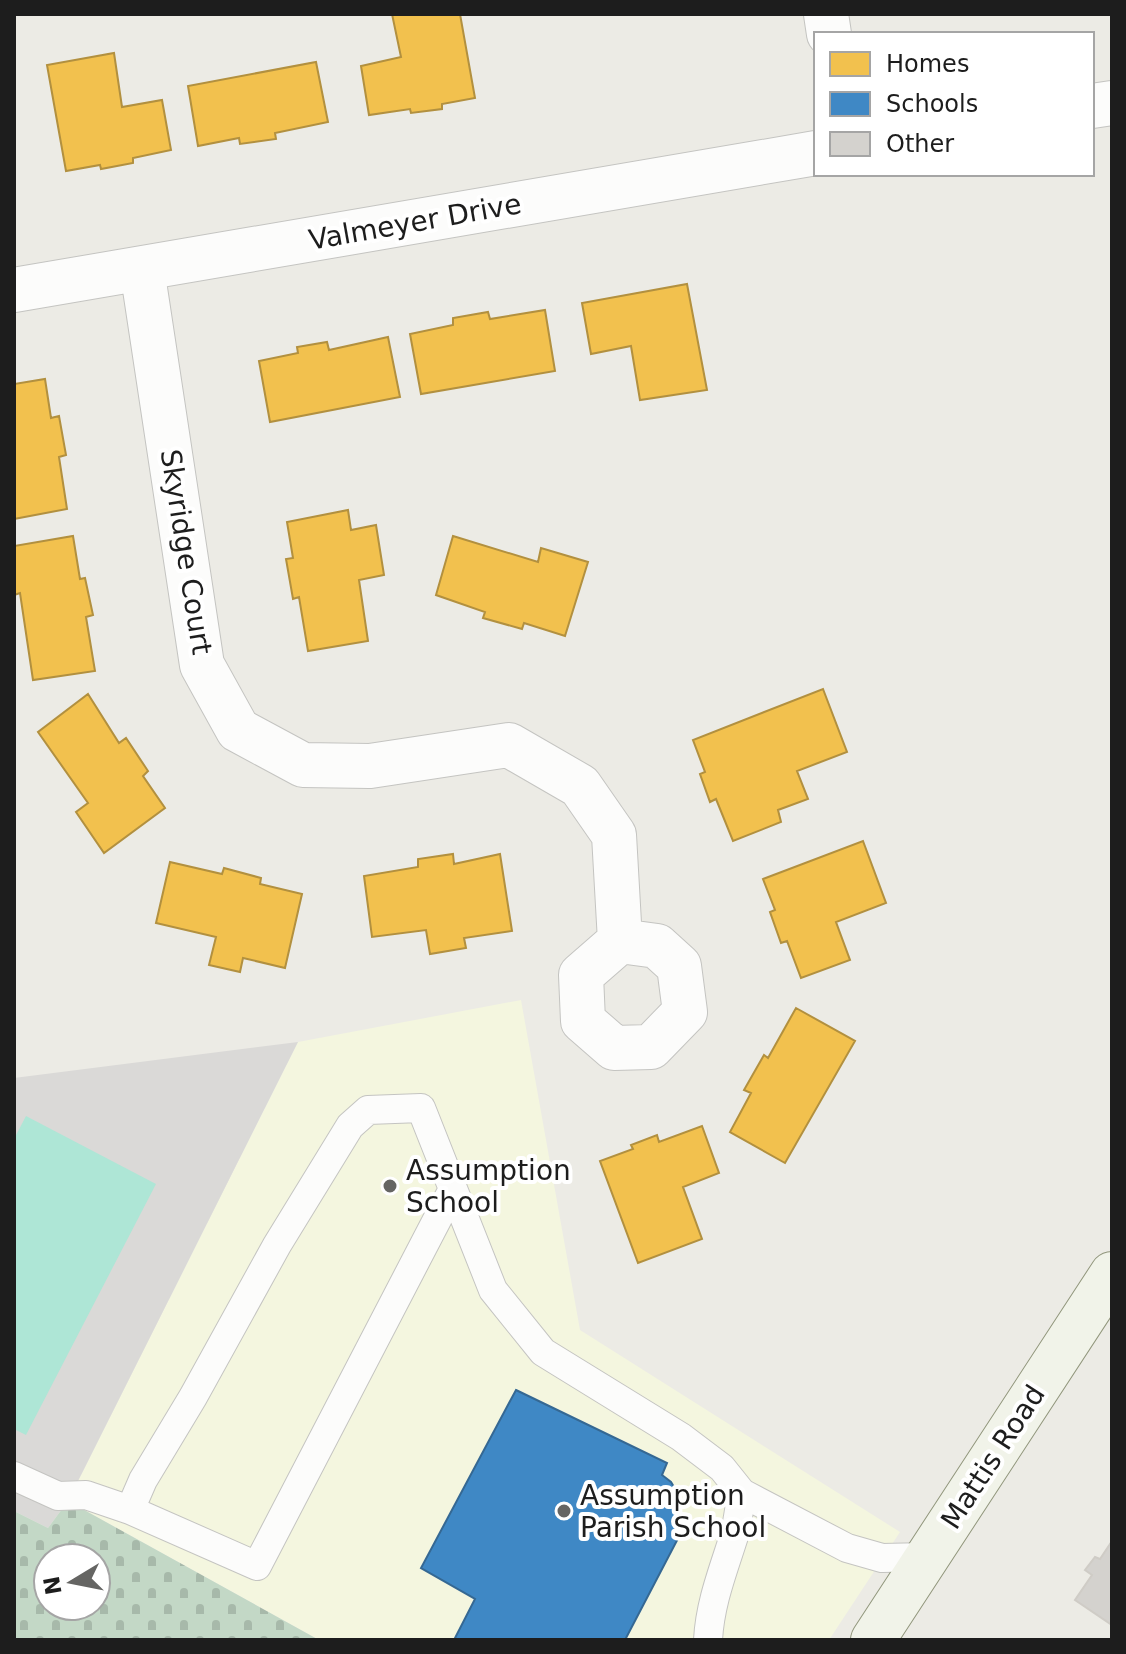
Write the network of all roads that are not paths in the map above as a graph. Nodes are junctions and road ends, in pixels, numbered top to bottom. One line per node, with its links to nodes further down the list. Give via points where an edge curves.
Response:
1 (814, 153): 2 (street, Valmeyer Drive)
2 (142, 269): 3 (street, Valmeyer Drive); 4 (street, Skyridge Court, via 202,665 238,730 303,765 370,766 509,745 580,786 614,835)
3 (14, 290)
4 (620, 941)
5 (453, 1189): 8 (lane, via 493,1290 543,1352 681,1437 722,1468); 9 (lane, via 257,1566); 9 (lane, via 421,1108 368,1110 350,1126 277,1245)
6 (1112, 1274): 10 (main road, Mattis Road)
7 (14, 1476): 9 (lane, via 58,1496 86,1495)
8 (742, 1493): 10 (lane, via 847,1548 882,1558); 11 (lane)
9 (130, 1510)
10 (927, 1557): 12 (main road, Mattis Road)
11 (708, 1640)
12 (873, 1640)

